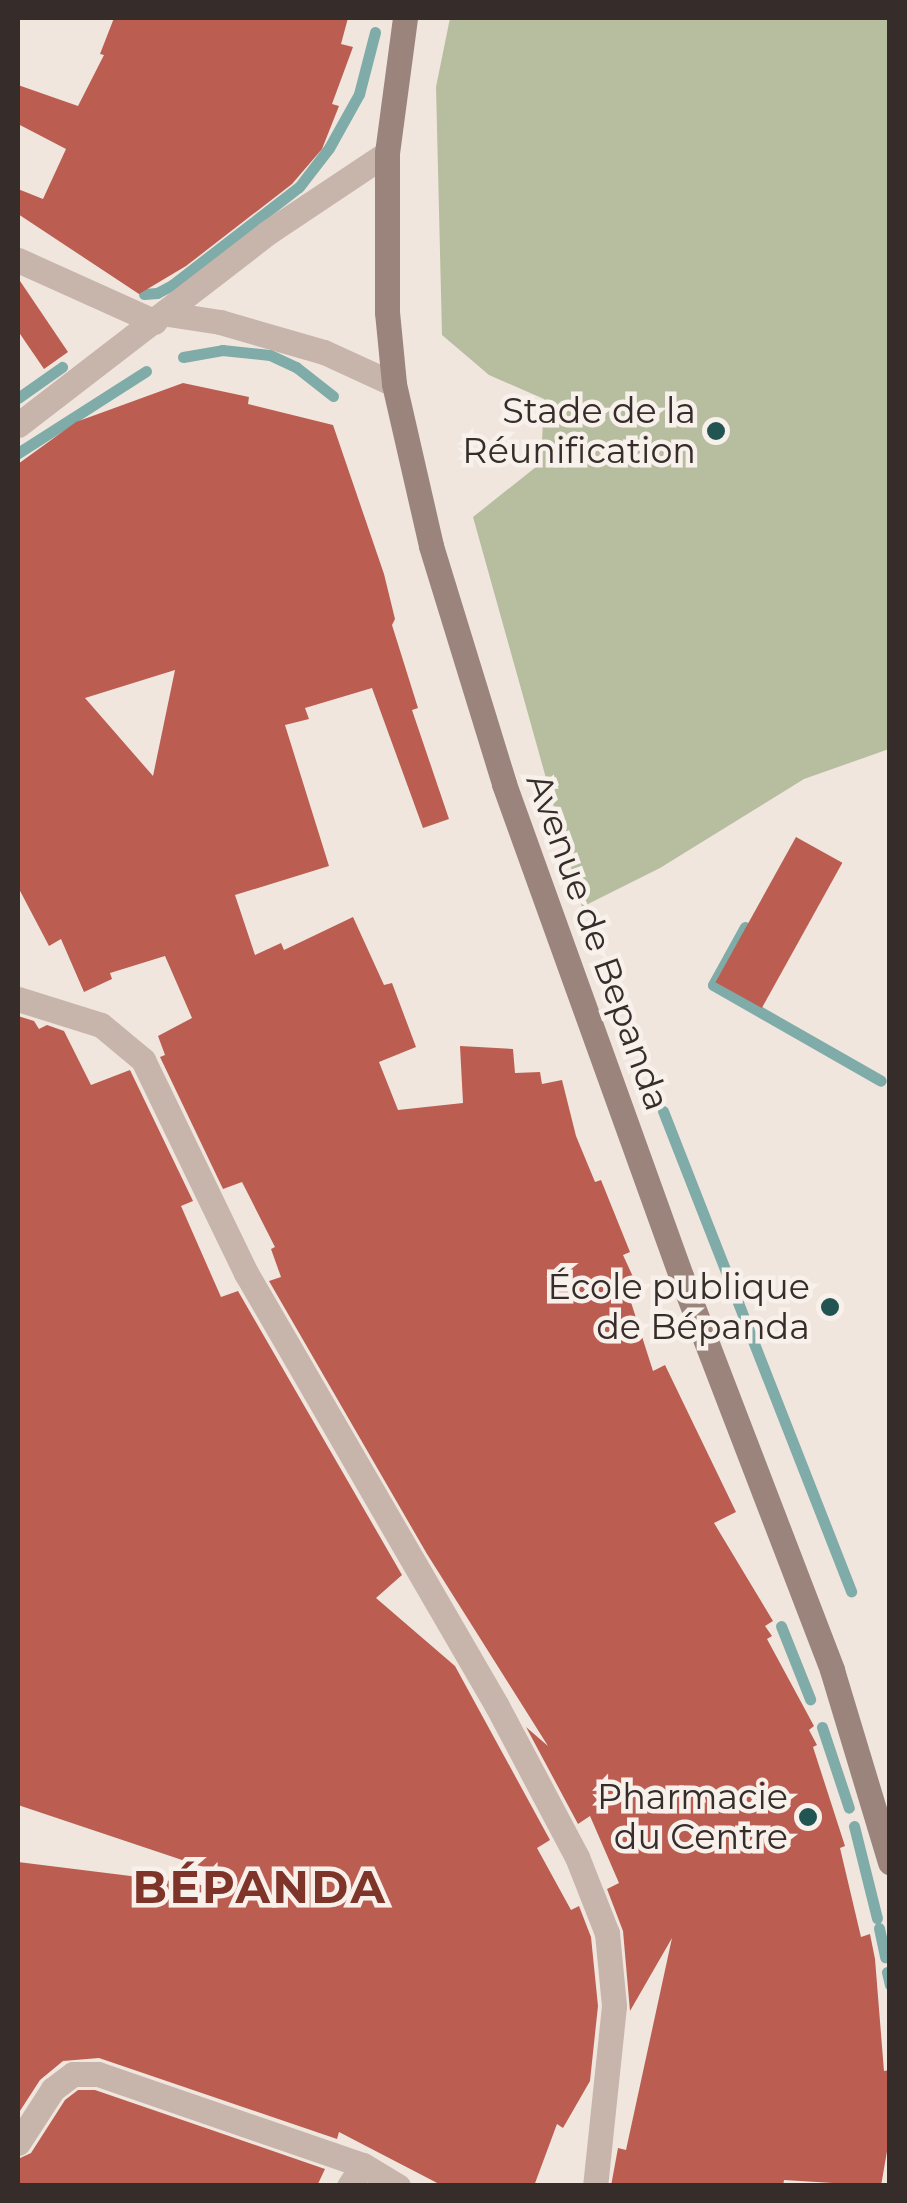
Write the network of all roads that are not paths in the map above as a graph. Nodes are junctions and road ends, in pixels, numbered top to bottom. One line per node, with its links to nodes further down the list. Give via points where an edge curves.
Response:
1 (406, 18): 2 (main road, Avenue de Bepanda)
2 (386, 153): 4 (street, via 267,233); 5 (main road, Avenue de Bepanda, via 384,240)
3 (18, 260): 4 (street)
4 (162, 318): 5 (street, via 220,322 324,352); 6 (street)
5 (394, 384): 8 (main road, Avenue de Bepanda, via 468,679 662,1222 832,1670)
6 (18, 425)
7 (18, 999): 12 (street, via 100,1025 143,1060 246,1273 577,1858 607,1933 614,2006)
8 (890, 1862)
9 (18, 2142): 10 (street, via 53,2089 73,2074 98,2074)
10 (356, 2175): 11 (street)
11 (398, 2186)
12 (595, 2186)

